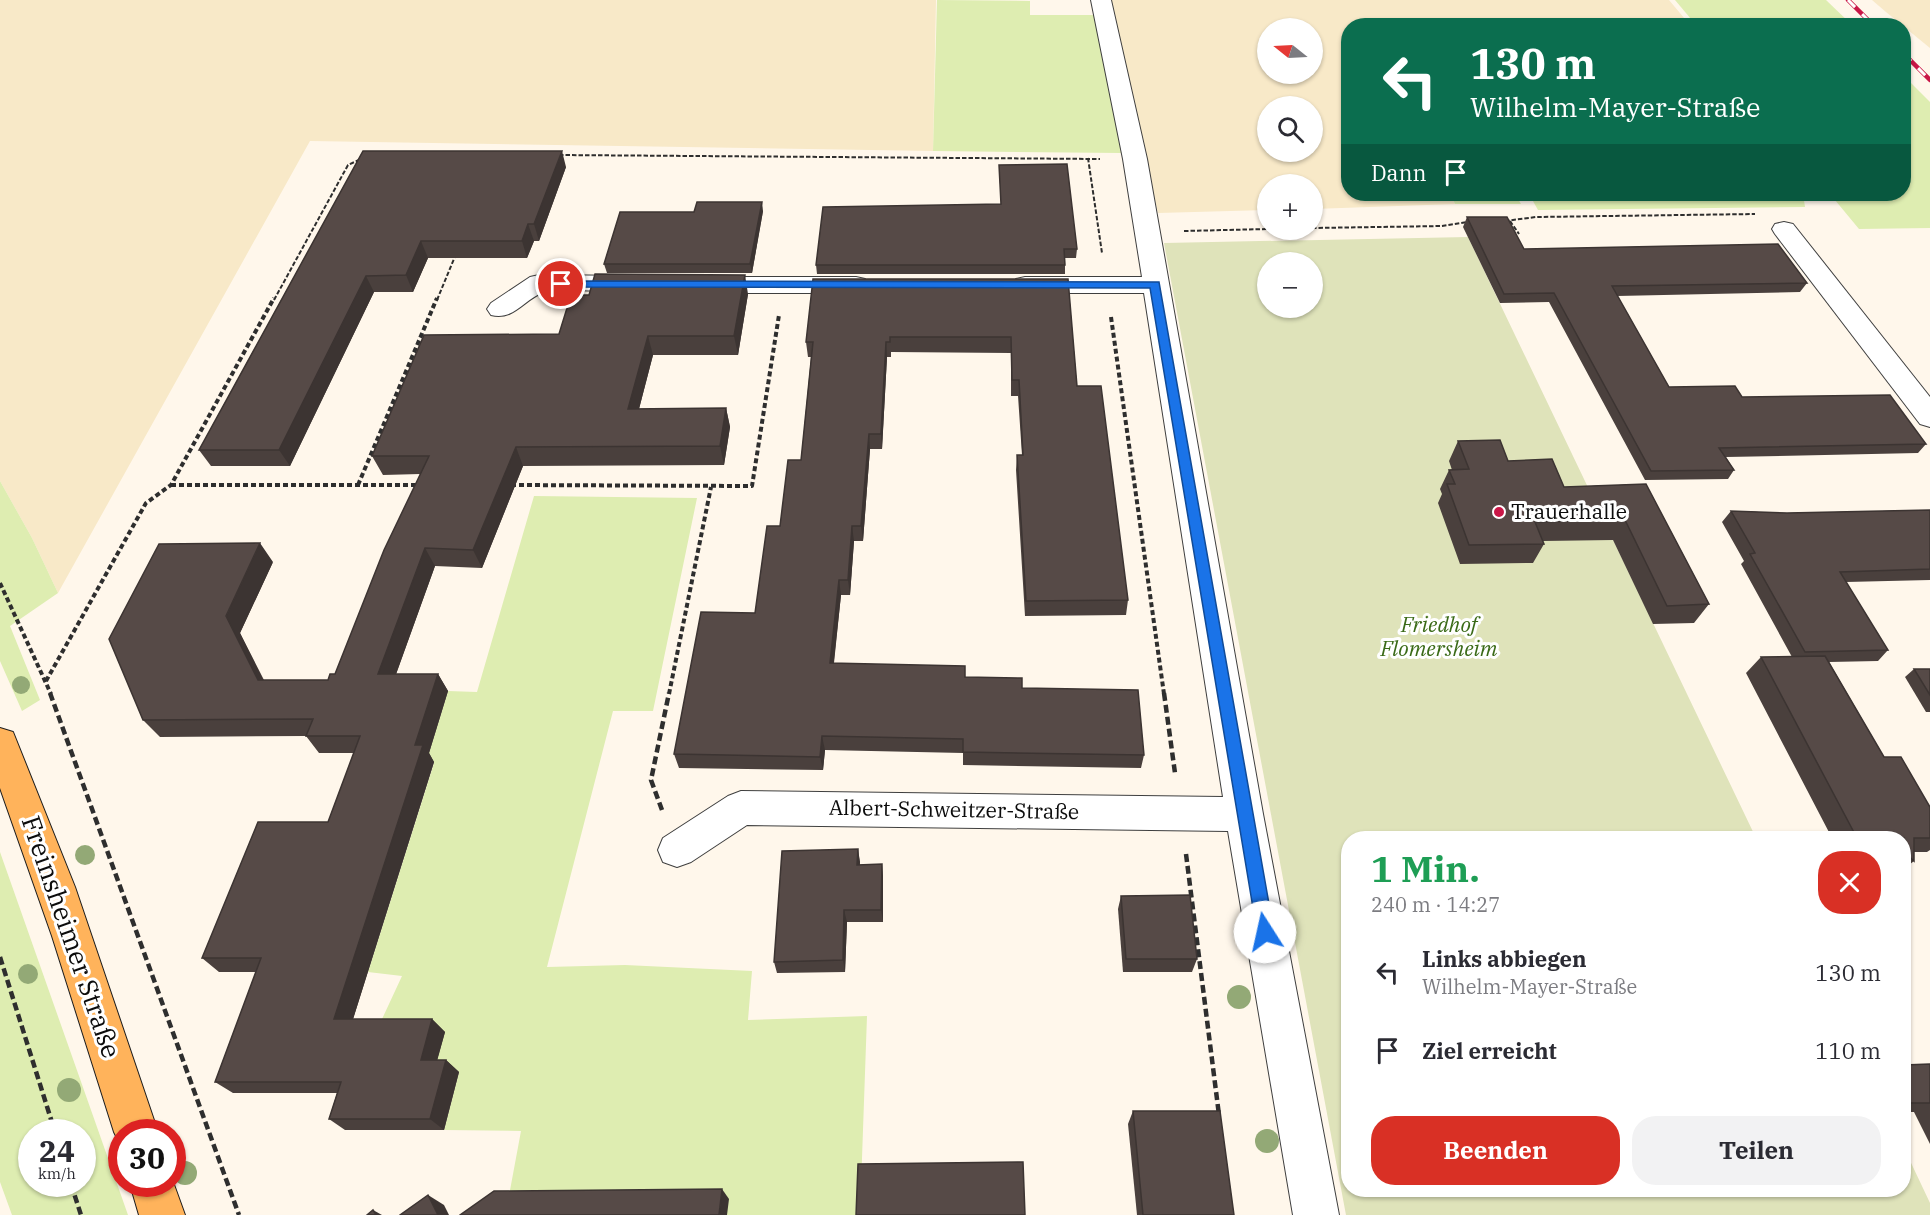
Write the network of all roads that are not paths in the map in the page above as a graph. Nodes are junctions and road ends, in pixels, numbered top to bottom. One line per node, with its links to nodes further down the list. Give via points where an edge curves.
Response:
1 (1101, 0): 5 (street, via 1135,159)
2 (1784, 229): 7 (street)
3 (879, 285): 6 (street, via 539,284)
4 (999, 285): 5 (street)
5 (1155, 285): 9 (street)
6 (500, 309)
7 (1930, 417)
8 (0, 743): 11 (main road, Freinsheimer Straße, via 100,1016)
9 (1244, 814): 10 (street, Albert-Schweitzer-Straße, via 741,808); 14 (street)
10 (677, 850)
11 (132, 1119)
12 (156, 1197): 13 (main road)
13 (162, 1215)
14 (1316, 1215)

